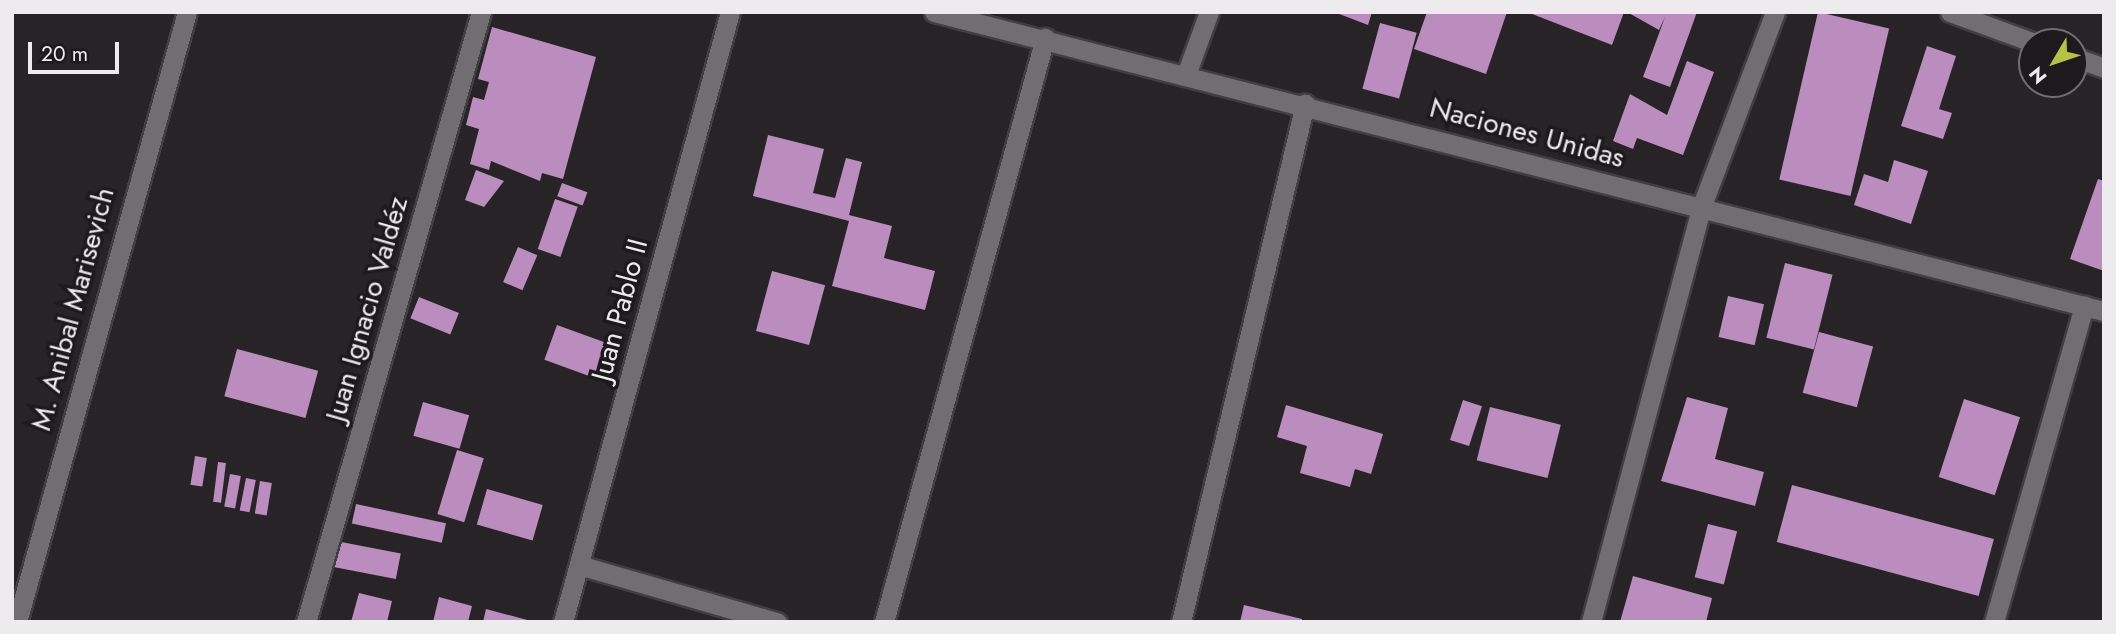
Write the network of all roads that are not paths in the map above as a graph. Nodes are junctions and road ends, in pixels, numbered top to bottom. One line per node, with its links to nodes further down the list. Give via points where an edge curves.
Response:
1 (187, 12): 16 (street, M. Anibal Marisevich)
2 (481, 12): 17 (street, Juan Ignacio Valdéz)
3 (730, 12): 15 (street, Juan Pablo II)
4 (934, 12): 9 (street, Naciones Unidas)
5 (1209, 12): 10 (street)
6 (1774, 12): 12 (street)
7 (1950, 12): 8 (street)
8 (2018, 37)
9 (1045, 38): 10 (street, Naciones Unidas); 20 (street)
10 (1187, 72): 11 (street, Naciones Unidas)
11 (1306, 104): 12 (street, Naciones Unidas); 21 (street)
12 (1701, 208): 13 (street, Naciones Unidas); 22 (street)
13 (2084, 306): 14 (street, Naciones Unidas); 23 (street)
14 (2104, 311)
15 (579, 565): 18 (street, Juan Pablo II); 19 (street)
16 (17, 622)
17 (306, 622)
18 (563, 622)
19 (777, 622)
20 (884, 622)
21 (1181, 622)
22 (1591, 622)
23 (1994, 622)

